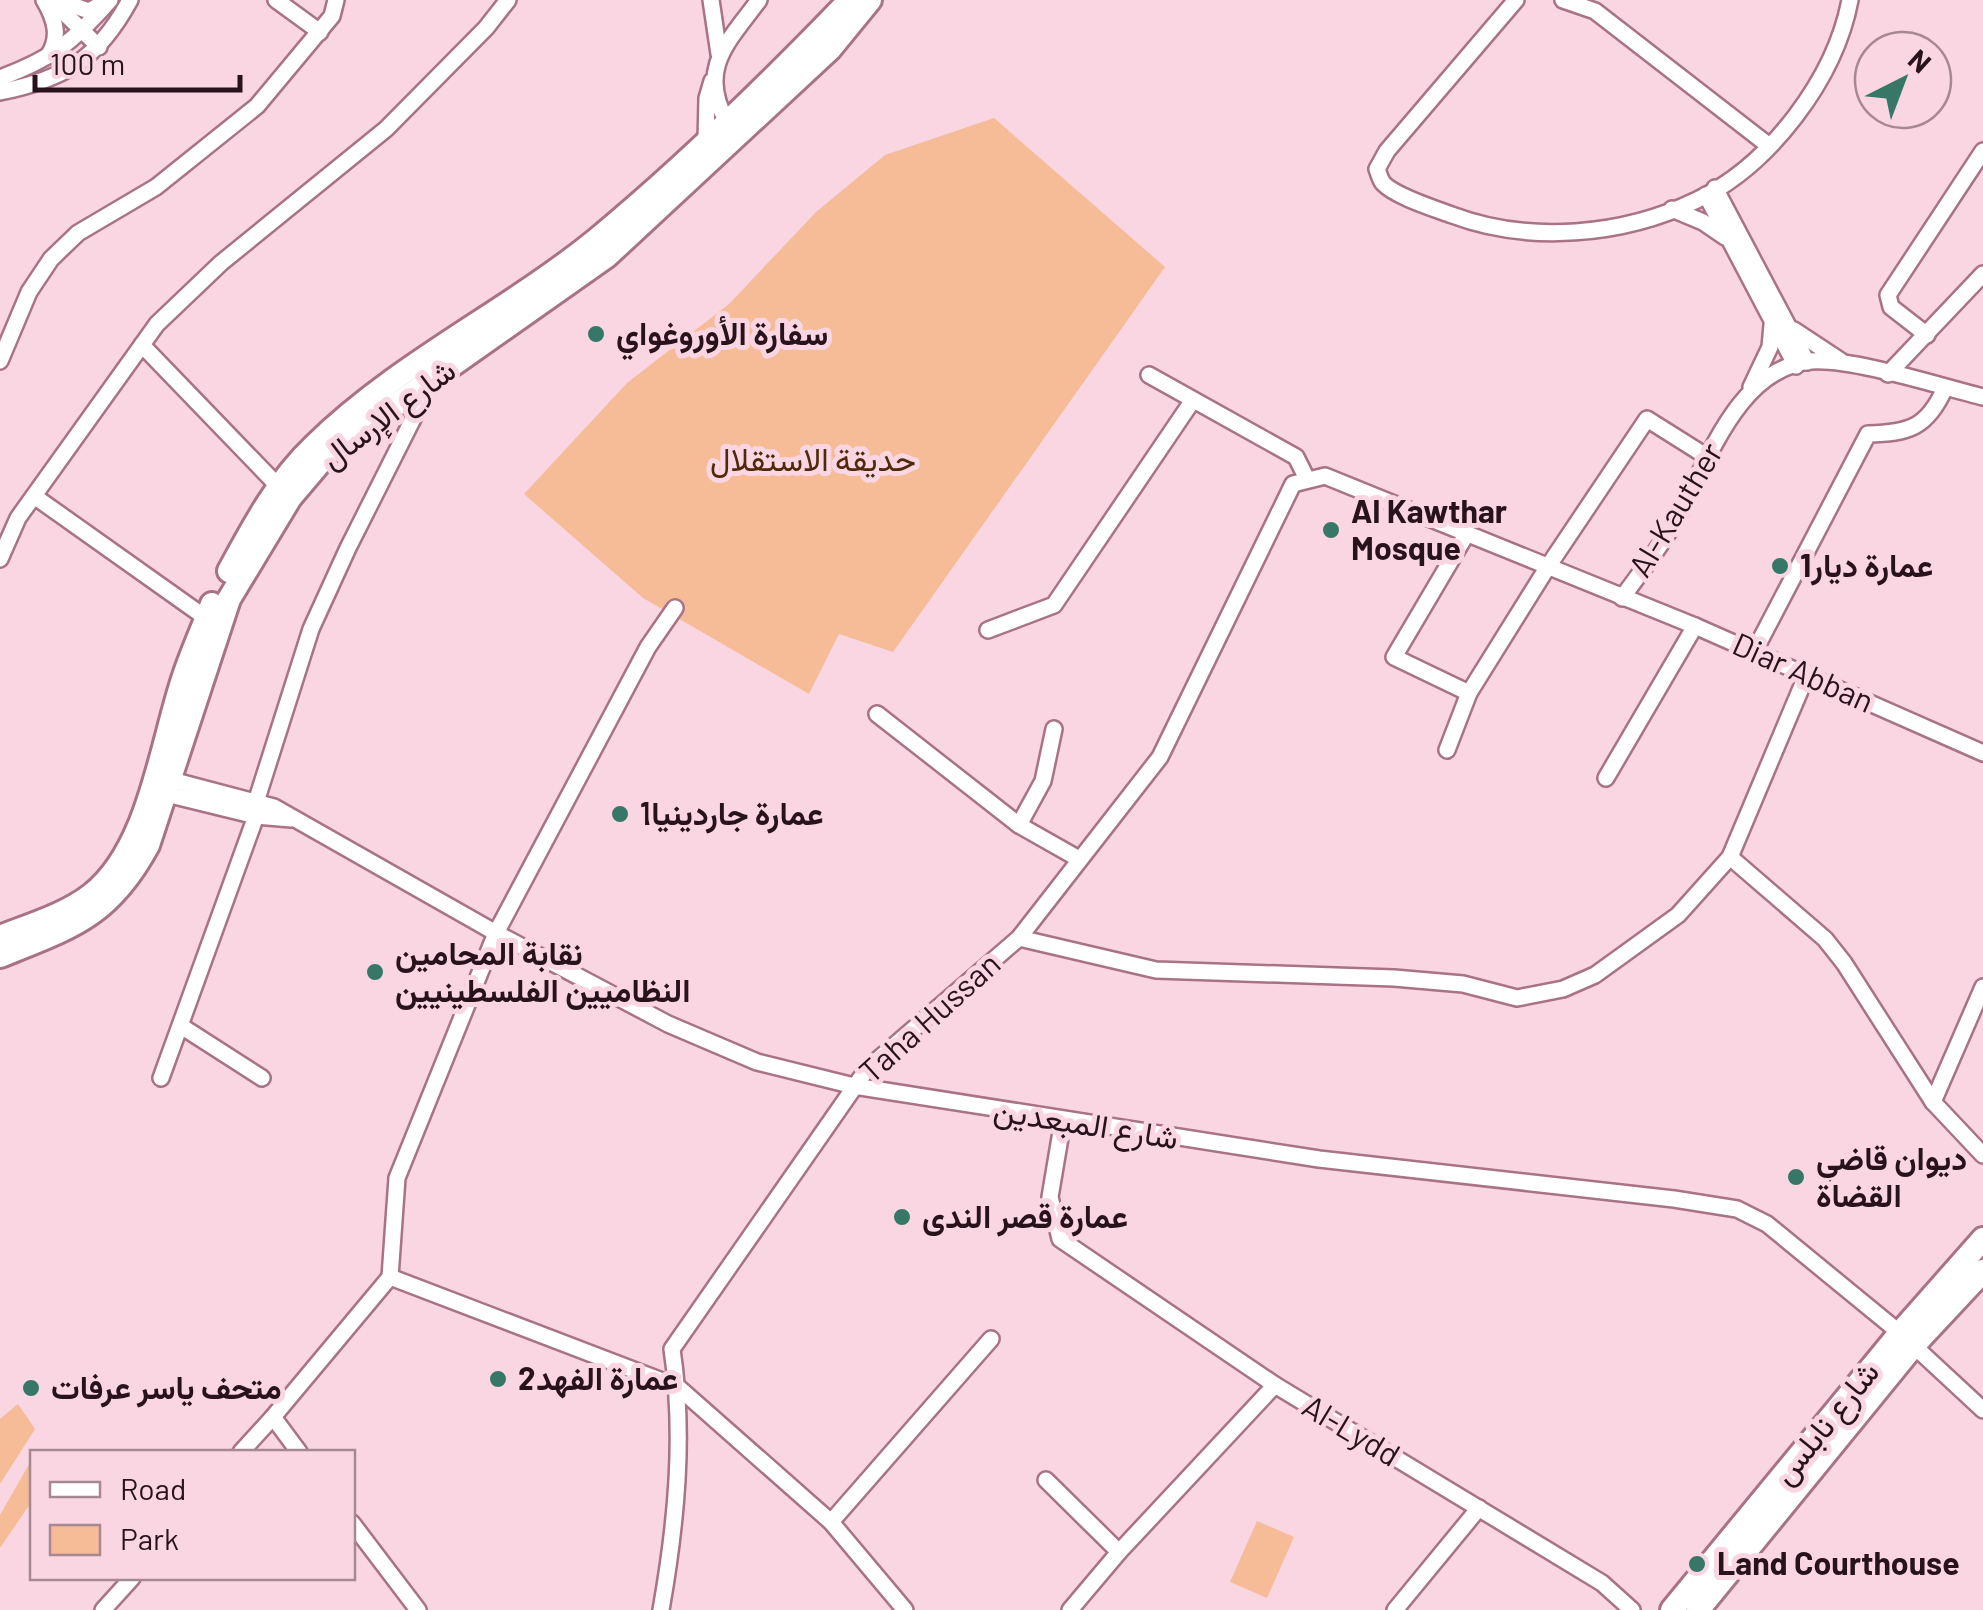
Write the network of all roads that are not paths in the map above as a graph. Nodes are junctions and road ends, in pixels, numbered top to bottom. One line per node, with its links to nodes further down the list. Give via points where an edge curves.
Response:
1 (50, 0): 2 (street, via 89,11); 14 (street); 18 (street, via 55,45)
2 (109, 0): 14 (street)
3 (130, 0): 16 (street)
4 (276, 0): 15 (street)
5 (336, 0): 15 (street)
6 (508, 0): 33 (street, via 386,129 220,264)
7 (711, 0): 17 (street)
8 (759, 0): 17 (street)
9 (850, 0): 22 (main road, شارع الإرسال)
10 (870, 0): 39 (main road, شارع الإرسال, via 830,48 608,256)
11 (1516, 0): 28 (street, via 1387,151 1377,170 1384,184 1484,227 1526,233 1622,225)
12 (1564, 0): 25 (street, via 1595,11)
13 (1850, 0): 25 (street, via 1816,88)
14 (82, 31): 16 (street); 18 (street)
15 (320, 32): 34 (street, via 257,106 51,259)
16 (99, 47): 21 (street, via 65,74)
17 (719, 54): 19 (street)
18 (46, 59): 20 (street)
19 (713, 77): 22 (street, via 729,101); 23 (street); 24 (street)
20 (0, 78)
21 (0, 92)
22 (748, 102): 23 (main road, شارع الإرسال)
23 (727, 122): 24 (main road, شارع الإرسال)
24 (706, 142): 46 (main road, شارع الإرسال, via 595,241 363,404)
25 (1768, 145): 27 (street)
26 (1983, 151): 32 (street, via 1888,294 1891,307)
27 (1710, 192): 28 (street); 29 (street); 31 (street)
28 (1672, 210): 29 (street)
29 (1730, 242): 31 (street)
30 (1983, 274): 32 (street)
31 (1780, 323): 35 (street); 36 (street); 41 (street)
32 (1927, 334): 37 (street)
33 (142, 345): 46 (street); 47 (street)
34 (0, 361)
35 (1801, 364): 36 (street); 41 (street, Al-Kauther, via 1777,371)
36 (1849, 366): 37 (street)
37 (1888, 374): 40 (street)
38 (1149, 375): 43 (street)
39 (434, 378): 64 (main road, شارع الإرسال, via 330,452 290,498 229,598); 65 (street, via 311,629)
40 (1945, 388): 42 (street); 56 (street, via 1936,408 1904,433 1868,434)
41 (1748, 394): 44 (street, Al-Kauther)
42 (1983, 397)
43 (1193, 400): 45 (street, via 1296,457); 55 (street, via 1054,605)
44 (1709, 458): 50 (street, via 1648,419); 51 (street, Al-Kauther)
45 (1307, 479): 48 (street, Al-Kauther, via 1325,476); 68 (street, Taha Hussan, via 1293,484 1160,758)
46 (278, 486): 53 (main road, شارع الإرسال)
47 (34, 496): 49 (street); 53 (street)
48 (1466, 535): 50 (street, Al-Kauther); 58 (street, via 1394,657)
49 (0, 559)
50 (1547, 568): 51 (street, Al-Kauther); 58 (street)
51 (1622, 598): 54 (street, Diar Abban)
52 (675, 608): 69 (street)
53 (206, 618): 64 (main road, شارع الإرسال, via 183,678)
54 (1695, 626): 56 (street, Diar Abban); 63 (street)
55 (988, 630)
56 (1754, 652): 57 (street, Diar Abban)
57 (1807, 674): 62 (street, Diar Abban); 67 (street)
58 (1469, 693): 61 (street)
59 (878, 714): 66 (street)
60 (1054, 729): 66 (street, via 1043,781)
61 (1447, 750)
62 (1983, 752)
63 (1606, 778)
64 (160, 784): 65 (street, شارع المبعدين); 70 (main road, شارع الإرسال, via 118,865 92,894); 72 (main road, شارع الإرسال, via 148,845 104,906)
65 (256, 809): 69 (street, شارع المبعدين, via 274,806); 74 (street)
66 (1020, 825): 68 (street)
67 (1730, 857): 71 (street, via 1678,915 1596,975 1517,998 1463,984 1394,978 1156,970); 78 (street, via 1844,963)
68 (1079, 859): 71 (street, Taha Hussan)
69 (496, 933): 77 (street, شارع المبعدين, via 721,1047); 83 (street, via 397,1178)
70 (0, 938)
71 (1019, 938): 77 (street, Taha Hussan)
72 (0, 956)
73 (1983, 987): 78 (street)
74 (181, 1026): 75 (street); 76 (street)
75 (161, 1078)
76 (262, 1078)
77 (854, 1086): 79 (street, شارع المبعدين); 87 (street, Taha Hussan, via 672,1349)
78 (1933, 1102): 80 (street)
79 (1063, 1120): 85 (street, شارع المبعدين, via 1737,1210 1766,1224); 86 (street, via 1050,1197 1060,1239)
80 (1983, 1155)
81 (1983, 1239): 85 (main road, شارع نابلس)
82 (1983, 1271): 85 (main road, شارع نابلس)
83 (390, 1277): 87 (street); 89 (street)
84 (990, 1339): 94 (street)
85 (1907, 1339): 88 (street, شارع المبعدين); 105 (main road, شارع نابلس); 106 (main road, شارع نابلس)
86 (1275, 1385): 93 (street, Al-Lydd); 96 (street, Al-Lydd)
87 (678, 1387): 94 (street); 100 (street, Taha Hussan, via 674,1532)
88 (1983, 1410)
89 (272, 1417): 90 (street); 91 (street)
90 (243, 1450)
91 (297, 1450)
92 (1046, 1480): 96 (street)
93 (1479, 1508): 103 (street); 104 (street, Al-Lydd, via 1602,1583)
94 (831, 1522): 101 (street)
95 (355, 1527): 99 (street)
96 (1119, 1552): 102 (street, Al-Lydd)
97 (130, 1580): 98 (street)
98 (103, 1610)
99 (418, 1610)
100 (660, 1610)
101 (905, 1610)
102 (1070, 1610)
103 (1395, 1610)
104 (1632, 1610)
105 (1672, 1610)
106 (1698, 1610)

